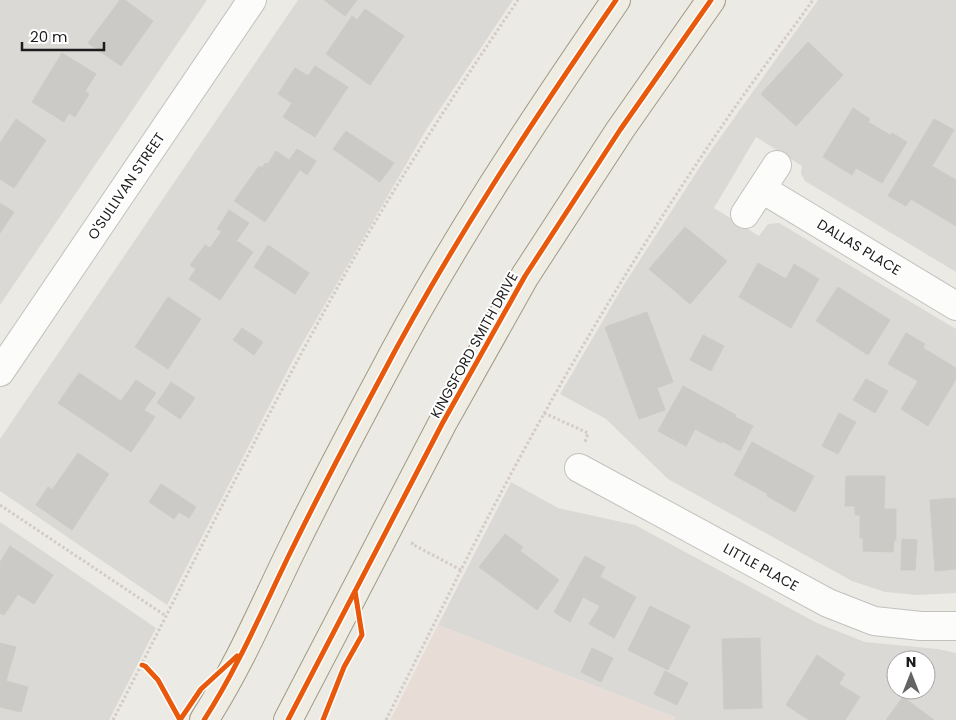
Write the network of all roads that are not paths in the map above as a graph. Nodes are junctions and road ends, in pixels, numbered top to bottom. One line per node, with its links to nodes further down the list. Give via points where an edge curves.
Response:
1 (252, 0): 8 (street, O'SULLIVAN STREET)
2 (616, 0): 11 (main road, via 558,83 436,279 299,534 221,694)
3 (711, 0): 12 (main road, KINGSFORD SMITH DRIVE, via 525,276 442,424)
4 (777, 164): 5 (street)
5 (762, 189): 6 (street); 7 (street, DALLAS PLACE)
6 (744, 214)
7 (956, 306)
8 (0, 372)
9 (579, 468): 10 (street, LITTLE PLACE, via 828,603 874,621)
10 (956, 626)
11 (204, 720)
12 (288, 720)

